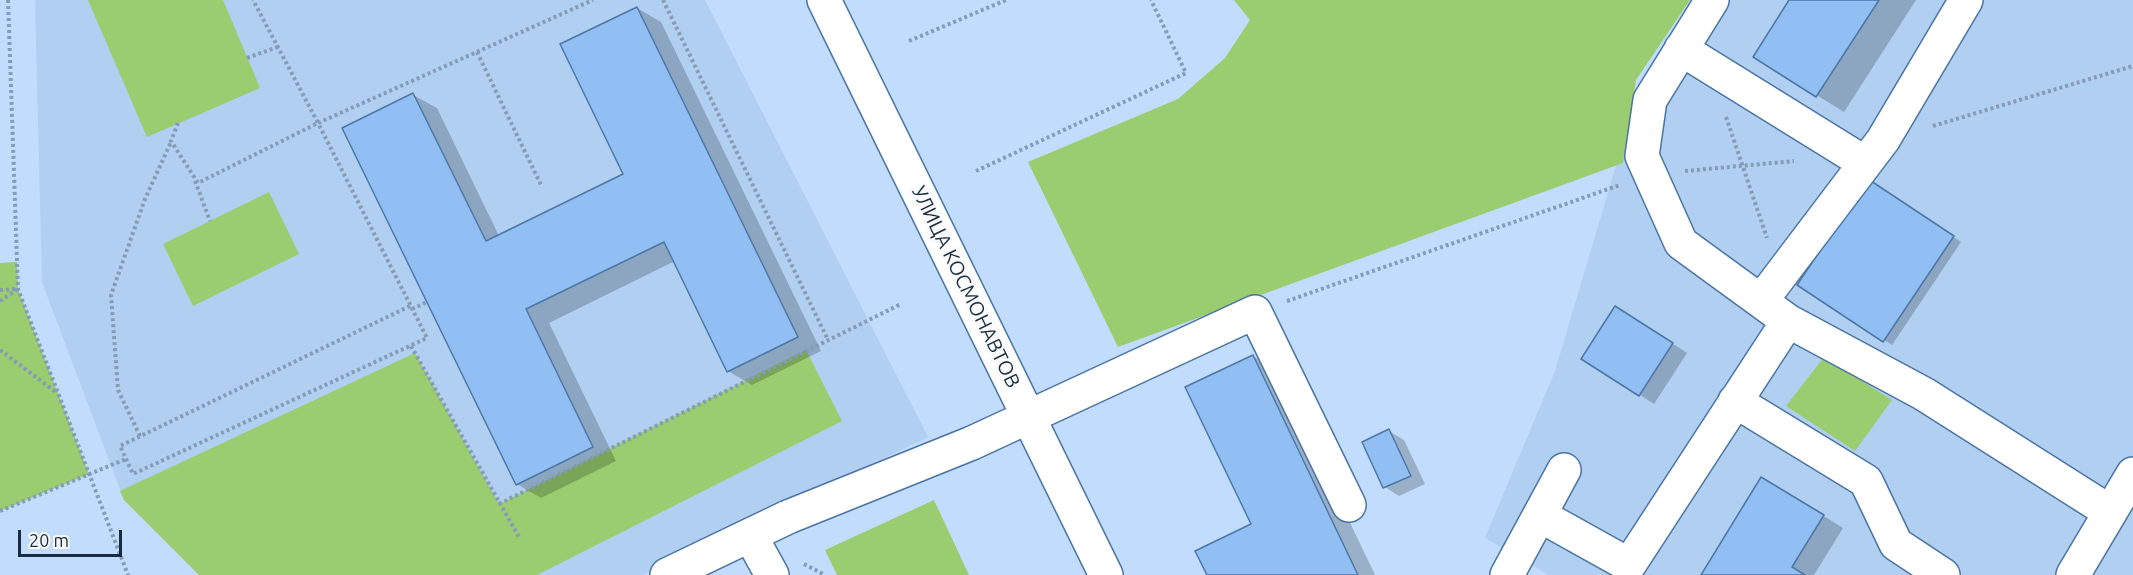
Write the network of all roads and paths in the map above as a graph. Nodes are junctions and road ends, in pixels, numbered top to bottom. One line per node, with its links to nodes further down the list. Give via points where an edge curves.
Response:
1 (8, 0): 31 (path)
2 (253, 0): 11 (path)
3 (593, 0): 13 (path)
4 (663, 0): 39 (path)
5 (824, 0): 44 (street, УЛИЦА КОСМОНАВТОВ)
6 (1006, 0): 10 (path)
7 (1151, 0): 24 (path, via 1186,73)
8 (1712, 0): 12 (street)
9 (1966, 0): 20 (street)
10 (909, 41)
11 (278, 47): 14 (path); 18 (path)
12 (1682, 49): 20 (street); 25 (street, via 1650,100 1642,156)
13 (477, 52): 18 (path); 27 (path)
14 (247, 58)
15 (2133, 66): 20 (path)
16 (1724, 110): 22 (path)
17 (178, 123): 19 (path)
18 (318, 123): 26 (path, via 198,183); 36 (path)
19 (171, 141): 26 (path); 45 (path, via 145,199 111,295 118,390)
20 (1874, 152): 33 (street)
21 (1778, 162): 22 (path)
22 (1743, 166): 23 (path); 29 (path)
23 (1719, 168)
24 (976, 171)
25 (1650, 174): 33 (street, via 1681,243); 37 (path)
26 (194, 177): 28 (path)
27 (542, 186)
28 (210, 221)
29 (1771, 248)
30 (0, 290): 31 (path)
31 (18, 290): 32 (path); 42 (path)
32 (0, 301)
33 (1761, 301): 38 (street)
34 (427, 302): 36 (path)
35 (901, 304): 39 (path)
36 (411, 308): 40 (path, via 427,338); 45 (path)
37 (1255, 312): 44 (street); 51 (street)
38 (1788, 321): 43 (street); 53 (street, via 1924,393)
39 (828, 340): 50 (path)
40 (411, 346): 46 (path, via 133,474); 50 (path)
41 (0, 350): 42 (path)
42 (58, 393): 48 (path)
43 (1735, 401): 54 (street, via 1629,565); 62 (street, via 1866,481 1896,544)
44 (1030, 416): 55 (street); 60 (street, УЛИЦА КОСМОНАВТОВ)
45 (140, 436): 46 (path, via 120,446)
46 (126, 459): 48 (path)
47 (1564, 470): 54 (street)
48 (89, 474): 52 (path); 57 (path)
49 (2133, 474): 53 (street)
50 (499, 504): 56 (path)
51 (1349, 505)
52 (0, 511)
53 (2110, 512): 63 (street)
54 (1541, 516): 61 (street)
55 (750, 535): 58 (street); 59 (street)
56 (519, 537)
57 (128, 575)
58 (667, 575)
59 (772, 575)
60 (1106, 575)
61 (1507, 575)
62 (1943, 575)
63 (2073, 575)

